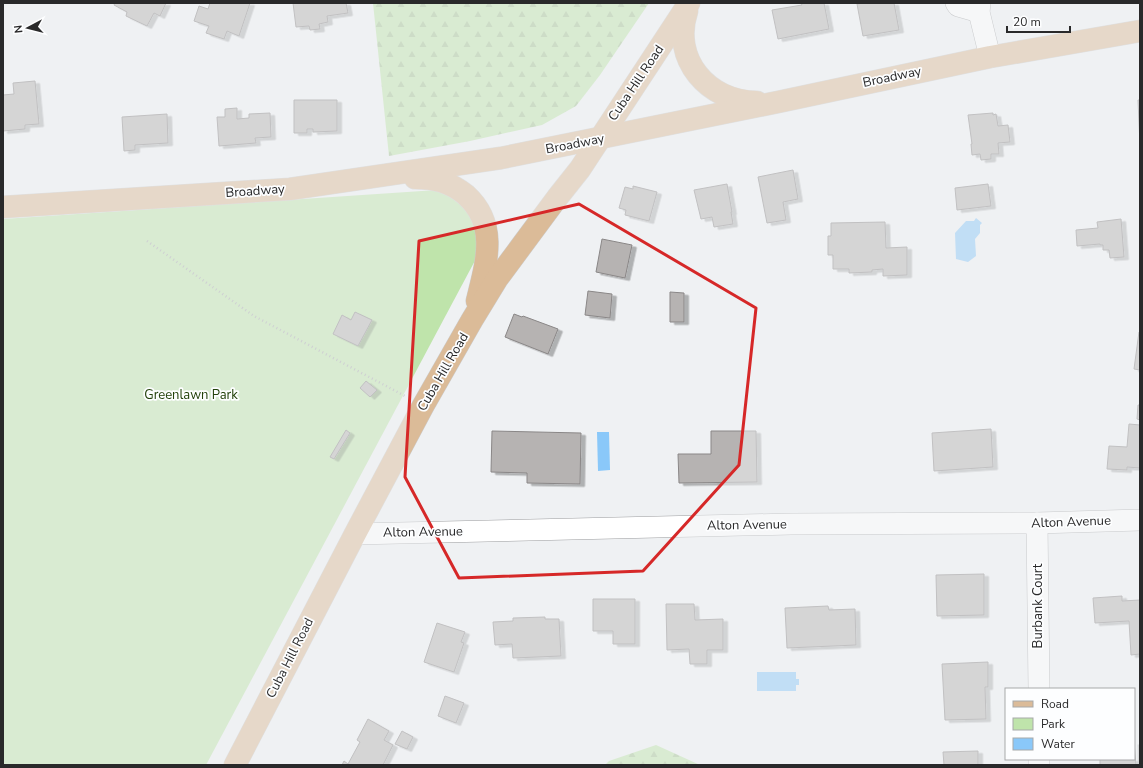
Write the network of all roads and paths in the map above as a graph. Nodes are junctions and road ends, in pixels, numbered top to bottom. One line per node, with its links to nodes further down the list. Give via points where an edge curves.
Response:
1 (690, 3): 6 (main road, via 685,18 683,39 685,53 694,71 710,87 729,97 749,102); 7 (main road, Cuba Hill Road)
2 (956, 3): 3 (street, via 958,6)
3 (980, 7): 5 (street)
4 (1140, 31): 5 (main road, Broadway)
5 (990, 57): 6 (main road, Broadway)
6 (778, 102): 7 (main road, Broadway)
7 (599, 139): 8 (main road, Broadway, via 501,158); 11 (main road, Cuba Hill Road, via 580,169 498,279)
8 (374, 177): 9 (main road, Broadway, via 290,189); 11 (main road, via 440,181 451,184 475,203 486,227 487,253)
9 (3, 207)
10 (147, 241): 12 (path, via 254,316)
11 (472, 320): 12 (main road, Cuba Hill Road)
12 (423, 406): 15 (main road, Cuba Hill Road)
13 (1140, 520): 14 (street, Alton Avenue)
14 (1037, 523): 15 (street, Alton Avenue, via 791,524); 16 (street, Burbank Court)
15 (354, 534): 17 (main road, Cuba Hill Road)
16 (1039, 688)
17 (235, 765)

